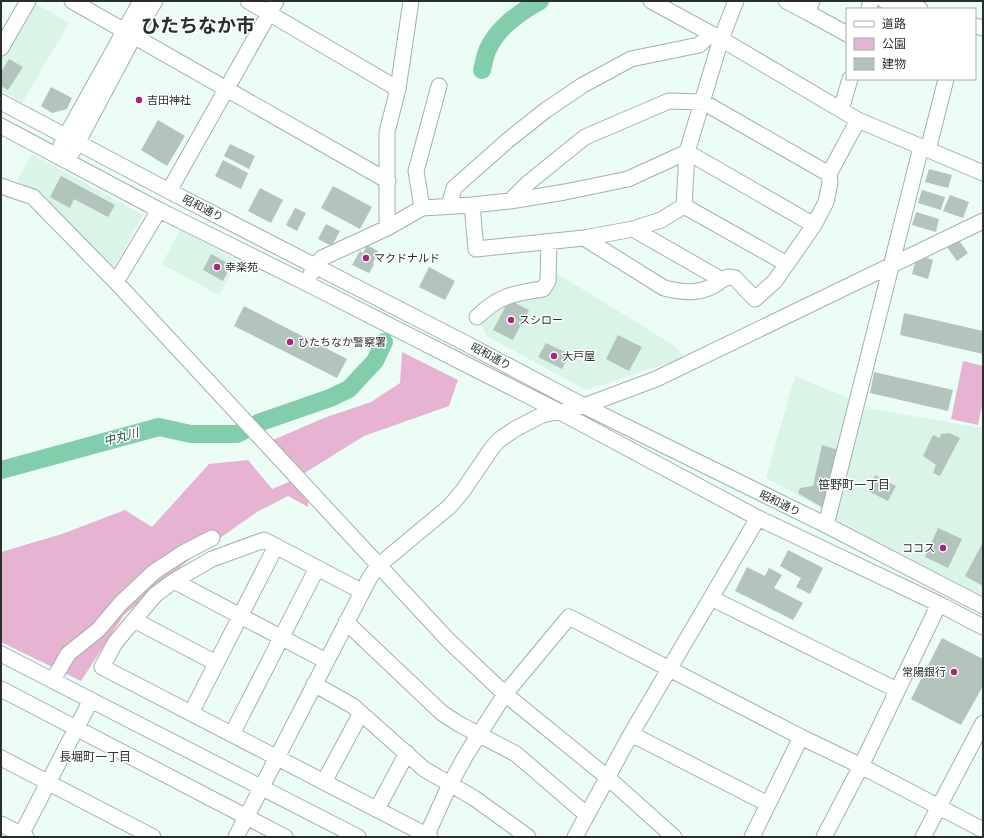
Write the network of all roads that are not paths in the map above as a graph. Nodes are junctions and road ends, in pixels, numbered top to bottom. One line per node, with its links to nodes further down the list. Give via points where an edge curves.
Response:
1 (28, 1): 17 (street)
2 (72, 1): 14 (street)
3 (142, 1): 14 (street)
4 (155, 1): 14 (street)
5 (248, 1): 12 (street)
6 (411, 1): 22 (street)
7 (652, 1): 16 (street)
8 (736, 1): 16 (street)
9 (786, 1): 11 (street)
10 (885, 1): 13 (street)
11 (810, 6): 15 (street)
12 (273, 7): 21 (street); 22 (street)
13 (916, 8)
14 (130, 33): 21 (street); 28 (street)
15 (846, 33)
16 (716, 37): 24 (street); 25 (street); 39 (street, via 699,45 631,59 583,85 507,141 454,188)
17 (1, 48)
18 (850, 80): 25 (street)
19 (946, 80): 29 (street)
20 (439, 86): 41 (street, via 416,171)
21 (226, 88): 34 (street); 36 (street)
22 (398, 89): 34 (street, via 387,132)
23 (1, 102): 28 (street, 昭和通り)
24 (703, 102): 30 (street); 33 (street); 37 (street, via 669,101 585,137 528,183)
25 (841, 110): 26 (street)
26 (858, 120): 29 (street); 33 (street)
27 (1, 126): 31 (street, 昭和通り)
28 (71, 139): 31 (street); 36 (street, 昭和通り)
29 (924, 148): 32 (street); 51 (street)
30 (687, 152): 37 (street, via 628,179); 40 (street); 44 (street)
31 (62, 157): 42 (street, 昭和通り)
32 (983, 173)
33 (829, 174): 44 (street, via 826,202)
34 (388, 181): 45 (street)
35 (1, 186): 53 (street, via 33,196)
36 (169, 191): 50 (street, 昭和通り)
37 (510, 201): 38 (street)
38 (472, 205): 39 (street); 48 (street, via 476,249)
39 (448, 206): 41 (street)
40 (684, 206): 46 (street, via 661,220); 49 (street)
41 (422, 208): 45 (street)
42 (159, 210): 53 (street); 54 (street, 昭和通り)
43 (983, 221): 51 (street)
44 (814, 225): 49 (street)
45 (387, 228): 50 (street, via 322,258)
46 (633, 229): 47 (street); 52 (street)
47 (584, 238): 48 (street); 52 (street, via 664,288 699,292 714,287)
48 (549, 242): 55 (street, via 548,281 542,289 520,292 503,298 488,306)
49 (788, 264): 52 (street, via 755,300 736,278 728,277)
50 (315, 266): 54 (street); 56 (street, 昭和通り)
51 (890, 266): 56 (street, via 663,376); 59 (street)
52 (722, 280)
53 (116, 282): 62 (street)
54 (306, 283): 57 (street, 昭和通り)
55 (477, 317)
56 (584, 406): 57 (street); 59 (street, 昭和通り)
57 (560, 412): 58 (street, 昭和通り); 62 (street, via 542,415 499,440 449,507)
58 (758, 518): 66 (street); 67 (street, 昭和通り)
59 (826, 526): 68 (street, 昭和通り)
60 (212, 538): 78 (street, via 154,572 121,603 98,630 68,654)
61 (276, 546): 63 (street); 64 (street, via 264,540 212,559); 69 (street)
62 (379, 565): 65 (street); 82 (street, via 448,640)
63 (317, 568): 65 (street); 73 (street)
64 (174, 581): 69 (street); 70 (street, via 155,595)
65 (361, 592): 71 (street)
66 (711, 598): 77 (street); 81 (street)
67 (939, 604): 72 (street, 昭和通り); 81 (street)
68 (983, 606)
69 (240, 617): 73 (street); 76 (street)
70 (134, 620): 76 (street); 84 (street, via 115,642 102,666)
71 (346, 622): 75 (street); 90 (street, via 442,713)
72 (983, 627)
73 (281, 637): 75 (street); 88 (street)
74 (1, 654): 78 (street)
75 (326, 661): 79 (street)
76 (216, 663): 84 (street)
77 (669, 669): 82 (street, via 569,617); 89 (street); 91 (street)
78 (53, 680): 83 (street)
79 (314, 684): 85 (street); 93 (street)
80 (1, 689): 87 (street)
81 (897, 690): 95 (street)
82 (505, 694): 90 (street); 96 (street)
83 (91, 700): 87 (street); 100 (street)
84 (191, 712): 88 (street)
85 (361, 713): 92 (street); 98 (street)
86 (983, 723): 102 (street)
87 (75, 729): 97 (street); 105 (street)
88 (232, 734): 93 (street)
89 (631, 734): 96 (street); 101 (street)
90 (479, 735): 99 (street); 104 (street, via 516,754)
91 (801, 737): 95 (street); 101 (street)
92 (407, 753): 99 (street, via 424,769); 103 (street)
93 (276, 757): 98 (street); 100 (street)
94 (1, 758): 97 (street)
95 (861, 766): 102 (street); 118 (street)
96 (607, 777): 104 (street); 116 (street)
97 (48, 782): 108 (street); 110 (street)
98 (324, 782): 103 (street)
99 (450, 784): 109 (street); 114 (street)
100 (260, 787): 105 (street); 113 (street)
101 (768, 804): 117 (street)
102 (938, 807): 107 (street); 119 (street)
103 (377, 809): 109 (street)
104 (586, 814): 115 (street)
105 (246, 817): 111 (street); 112 (street)
106 (1, 824): 108 (street)
107 (983, 830)
108 (23, 836)
109 (427, 836)
110 (153, 837)
111 (236, 837)
112 (285, 837)
113 (358, 837)
114 (528, 837)
115 (575, 837)
116 (674, 837)
117 (752, 837)
118 (824, 837)
119 (923, 837)

